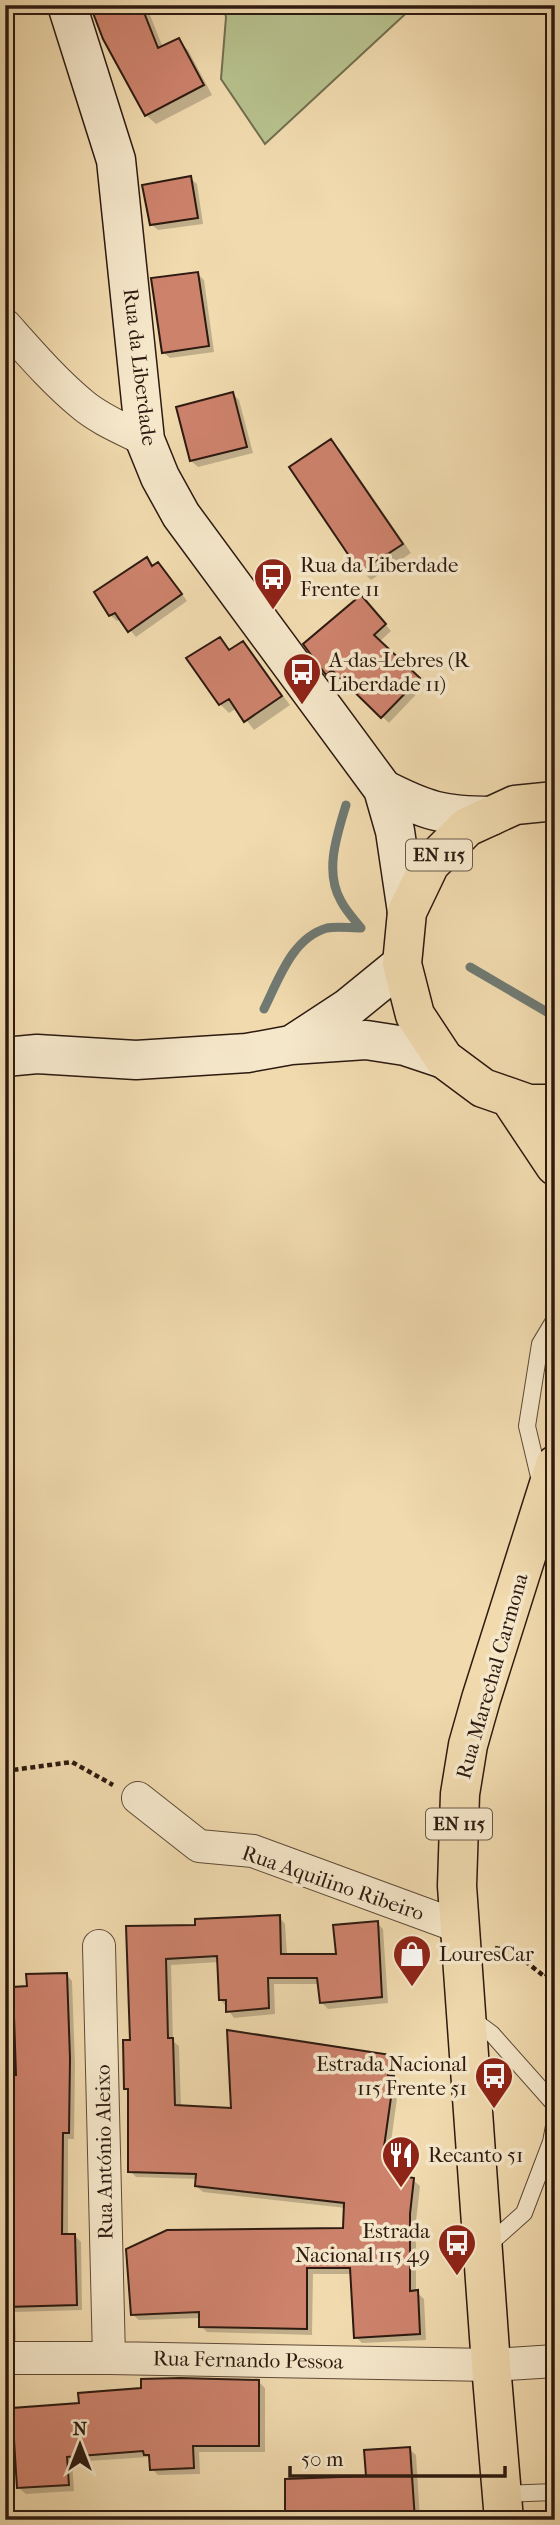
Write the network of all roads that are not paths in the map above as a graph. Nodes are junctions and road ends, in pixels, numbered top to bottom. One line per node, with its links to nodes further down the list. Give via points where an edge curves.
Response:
1 (67, 5): 3 (street, Rua da Liberdade, via 116,159)
2 (5, 325): 3 (street, via 83,405)
3 (145, 440): 4 (street, Rua da Liberdade, via 181,515)
4 (383, 789): 6 (street, Rua da Liberdade, via 443,814); 7 (street, Rua da Liberdade, via 395,831)
5 (555, 802): 6 (main road, EN 115, via 516,805)
6 (491, 816): 7 (main road, EN 115, via 467,827 430,864)
7 (407, 912): 8 (main road, EN 115)
8 (402, 964): 9 (street, via 348,1008); 11 (main road, EN 115, via 415,1015)
9 (291, 1045): 10 (street, via 136,1060 37,1054); 11 (street, via 366,1040)
10 (5, 1058)
11 (444, 1059): 12 (main road, EN 115, via 483,1088)
12 (509, 1097): 13 (main road, EN 115, via 529,1104); 14 (main road)
13 (555, 1104)
14 (555, 1166)
15 (555, 1319): 17 (lane, via 541,1343 527,1426)
16 (555, 1465): 17 (main road, Rua Marechal Carmona / EN 115)
17 (550, 1494): 19 (main road, Rua Marechal Carmona / EN 115, via 468,1745 460,1794)
18 (138, 1798): 19 (street, Rua Aquilino Ribeiro, via 199,1846 253,1851)
19 (460, 1934): 21 (main road, Rua Marechal Carmona / EN 115)
20 (99, 1945): 26 (street, Rua António Aleixo)
21 (465, 2014): 22 (lane, via 492,2034); 24 (main road, Rua Marechal Carmona / EN 115)
22 (555, 2105)
23 (555, 2121): 24 (lane, via 524,2213)
24 (482, 2250): 28 (main road, Rua Marechal Carmona / EN 115)
25 (5, 2358): 26 (street, Rua Fernando Pessoa)
26 (108, 2358): 28 (street, Rua Fernando Pessoa)
27 (555, 2361): 28 (street, Rua Fernando Pessoa)
28 (491, 2365): 30 (main road, Rua Marechal Carmona / EN 115)
29 (555, 2492): 30 (lane)
30 (503, 2507)

